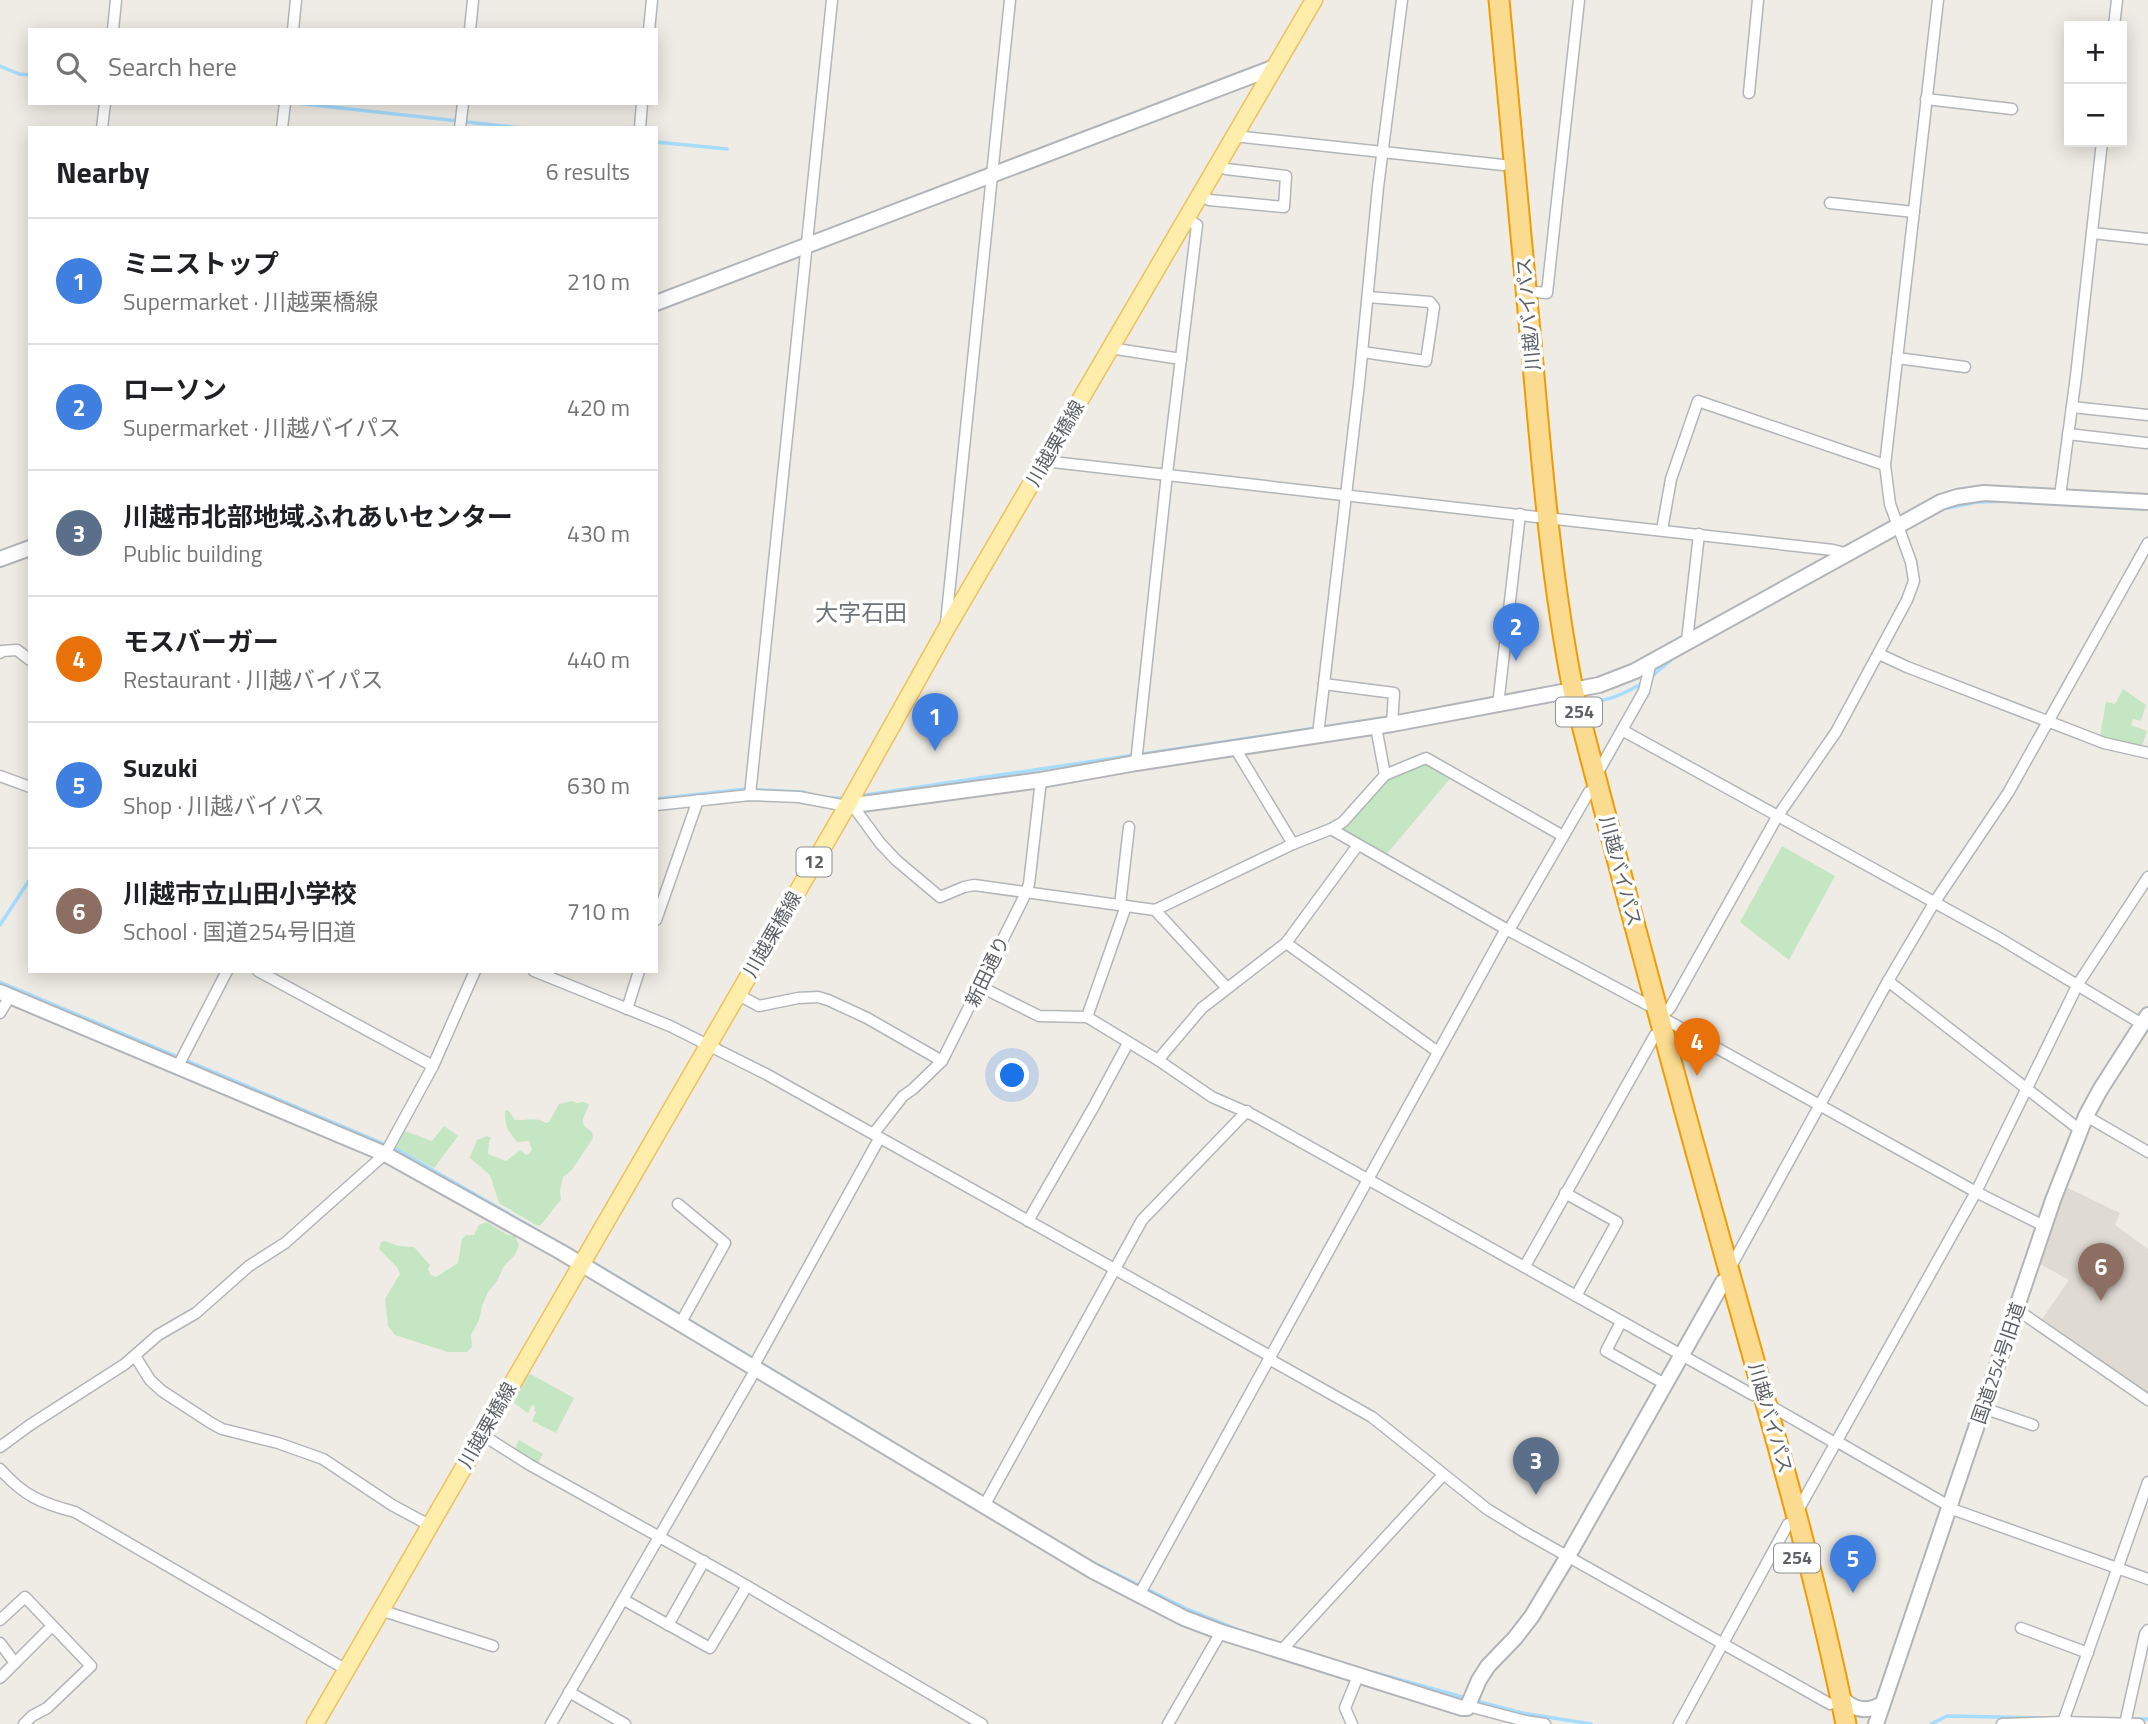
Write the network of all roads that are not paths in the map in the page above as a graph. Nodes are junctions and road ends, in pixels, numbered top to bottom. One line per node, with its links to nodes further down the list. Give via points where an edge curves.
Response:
1 (116, 0): 16 (street)
2 (296, 0): 17 (street)
3 (473, 0): 18 (street)
4 (652, 0): 19 (street)
5 (832, 0): 44 (street)
6 (1010, 0): 37 (street)
7 (1314, 0): 20 (main road, 川越栗橋線 / 12)
8 (1402, 0): 34 (street)
9 (1487, 0): 36 (highway, 川越バイパス / 254)
10 (1499, 0): 45 (highway, 川越バイパス / 254)
11 (1579, 0): 45 (street, via 1547,293)
12 (1758, 0): 21 (street)
13 (1938, 0): 22 (street)
14 (2117, 0): 15 (street)
15 (2115, 21)
16 (113, 28)
17 (293, 28)
18 (470, 28)
19 (649, 28)
20 (1275, 67): 32 (main road, 川越栗橋線 / 12); 37 (street)
21 (1749, 93)
22 (1926, 99): 27 (street); 40 (street)
23 (105, 105): 28 (street)
24 (285, 105): 29 (street)
25 (463, 105): 30 (street)
26 (642, 105): 31 (street)
27 (2012, 109)
28 (102, 126)
29 (282, 126)
30 (460, 126)
31 (640, 126)
32 (1234, 136): 34 (street); 35 (main road, 川越栗橋線 / 12)
33 (2101, 147): 42 (street)
34 (1384, 154): 36 (street); 46 (street)
35 (1217, 164): 38 (main road, 川越栗橋線 / 12); 38 (street, via 1286,176 1284,207 1209,200)
36 (1503, 165): 63 (highway, 川越バイパス / 254)
37 (992, 176): 44 (street); 71 (street)
38 (1200, 194): 41 (main road, 川越栗橋線 / 12)
39 (1830, 203): 40 (street)
40 (1914, 212): 50 (street)
41 (1186, 219): 48 (main road, 川越栗橋線 / 12); 51 (street, via 1197,225)
42 (2092, 233): 43 (street); 53 (street)
43 (2148, 239)
44 (807, 246): 47 (street); 93 (street)
45 (1526, 291): 63 (highway, 川越バイパス / 254)
46 (1368, 297): 49 (street); 49 (street, via 1430,302 1434,307 1426,361)
47 (658, 302)
48 (1110, 348): 51 (street); 57 (main road, 川越栗橋線 / 12)
49 (1362, 352): 60 (street)
50 (1897, 358): 52 (street); 58 (street)
51 (1181, 359): 59 (street)
52 (1965, 367)
53 (2072, 407): 54 (street); 55 (street)
54 (2148, 415)
55 (2068, 434): 56 (street); 61 (street)
56 (2146, 443)
57 (1044, 461): 59 (street); 71 (main road, 川越栗橋線 / 12)
58 (1885, 465): 64 (street); 65 (street, via 1698,401 1671,479)
59 (1167, 474): 60 (street); 87 (street)
60 (1345, 494): 63 (street); 77 (street)
61 (2060, 496): 62 (street); 64 (street, via 1956,497)
62 (2148, 502)
63 (1534, 516): 65 (street); 78 (highway, 川越バイパス / 254, via 1561,630); 79 (street)
64 (1896, 525): 69 (street); 74 (street, via 1914,581)
65 (1662, 530): 66 (street)
66 (1699, 534): 69 (street); 72 (street)
67 (2148, 543): 80 (street)
68 (28, 549): 70 (street)
69 (1845, 554): 72 (street)
70 (0, 559)
71 (945, 631): 96 (main road, 川越栗橋線 / 12)
72 (1688, 641): 76 (street)
73 (0, 653): 75 (street, via 16,650)
74 (1879, 654): 80 (street); 97 (street, via 1836,732)
75 (28, 659)
76 (1651, 662): 78 (street, via 1615,680); 83 (street, via 1644,691)
77 (1324, 684): 81 (street, via 1394,692); 84 (street)
78 (1568, 691): 79 (street); 91 (highway, 川越バイパス / 254)
79 (1498, 705): 81 (street)
80 (2049, 720): 86 (street, via 2104,743); 106 (street, via 2008,793)
81 (1392, 724): 82 (street)
82 (1376, 727): 84 (street); 88 (street)
83 (1622, 730): 91 (street); 97 (street)
84 (1318, 735): 85 (street)
85 (1235, 748): 87 (street); 101 (street)
86 (2148, 753)
87 (1136, 763): 90 (street)
88 (1385, 775): 99 (street, via 1343,822); 100 (street, via 1426,758)
89 (0, 776): 92 (street)
90 (1041, 780): 96 (street); 104 (street, 新田通り)
91 (1592, 785): 100 (street); 125 (highway, 川越バイパス / 254)
92 (28, 786)
93 (750, 795): 94 (street); 96 (street)
94 (698, 800): 95 (street); 105 (street)
95 (658, 805)
96 (850, 806): 104 (street, via 896,860 940,897 974,886); 120 (main road, 川越栗橋線 / 12)
97 (1777, 817): 106 (street); 125 (street, via 1670,1008)
98 (1129, 827): 107 (street)
99 (1331, 829): 101 (street); 102 (street)
100 (1563, 836): 109 (street)
101 (1293, 844): 108 (street)
102 (1358, 845): 109 (street); 110 (street)
103 (2148, 877): 117 (street)
104 (1026, 893): 107 (street); 118 (street, 新田通り)
105 (660, 897)
106 (1934, 903): 116 (street); 117 (street)
107 (1123, 906): 108 (street); 124 (street)
108 (1155, 910): 119 (street)
109 (1508, 929): 125 (street); 129 (street)
110 (1286, 943): 119 (street); 129 (street)
111 (226, 973): 132 (street)
112 (262, 973): 133 (street)
113 (474, 973): 133 (street)
114 (539, 973): 122 (street)
115 (638, 973): 122 (street)
116 (1888, 981): 134 (street); 135 (street)
117 (2078, 984): 126 (street); 134 (street)
118 (979, 986): 124 (street, via 1040,1016); 131 (street, 新田通り)
119 (1227, 988): 130 (street, via 1194,1016)
120 (737, 993): 128 (main road, 川越栗橋線 / 12); 131 (street, via 759,1006 798,998 828,1000)
121 (5, 994): 123 (street); 132 (street)
122 (627, 1009): 128 (street)
123 (0, 1013)
124 (1087, 1017): 127 (street)
125 (1654, 1019): 135 (street); 144 (street); 151 (highway, 川越バイパス / 254)
126 (2145, 1019): 137 (street, 国道254号旧道)
127 (1128, 1043): 130 (street); 146 (street)
128 (708, 1045): 139 (street); 148 (main road, 川越栗橋線 / 12)
129 (1438, 1052): 142 (street)
130 (1158, 1060): 136 (street, via 1212,1097)
131 (942, 1061): 139 (street, 新田通り, via 903,1096)
132 (178, 1066): 141 (street)
133 (433, 1066): 141 (street)
134 (2026, 1089): 138 (street); 143 (street)
135 (1819, 1105): 143 (street); 151 (street)
136 (1247, 1111): 142 (street); 150 (street, via 1142,1220)
137 (2086, 1116): 138 (street, 国道254号旧道); 140 (street)
138 (2080, 1130): 147 (street, 国道254号旧道)
139 (876, 1136): 146 (street); 159 (street, 新田通り)
140 (2148, 1152)
141 (385, 1154): 148 (street); 156 (street, via 285,1243)
142 (1368, 1180): 149 (street); 158 (street)
143 (1976, 1192): 147 (street); 166 (street)
144 (1565, 1194): 149 (street); 152 (street, via 1617,1222)
145 (678, 1204): 155 (street, via 725,1243)
146 (1028, 1221): 150 (street)
147 (2044, 1226): 153 (street, 国道254号旧道)
148 (581, 1264): 155 (street); 165 (main road, 川越栗橋線 / 12)
149 (1525, 1266): 152 (street)
150 (1115, 1269): 158 (street); 171 (street)
151 (1726, 1276): 157 (street); 161 (highway, 川越バイパス / 254)
152 (1576, 1296): 154 (street)
153 (2016, 1309): 162 (street); 163 (street, 国道254号旧道)
154 (1621, 1322): 157 (street); 160 (street, via 1606,1351)
155 (680, 1324): 159 (street)
156 (135, 1356): 167 (street); 174 (street, via 162,1391 211,1423 323,1459)
157 (1681, 1356): 160 (street); 161 (street)
158 (1270, 1357): 169 (street, via 1394,1433); 181 (street)
159 (755, 1368): 171 (street); 175 (street, 新田通り)
160 (1665, 1384): 176 (street)
161 (1760, 1400): 166 (street); 173 (highway, 川越バイパス / 254)
162 (2148, 1400)
163 (1983, 1408): 164 (street); 172 (street, 国道254号旧道)
164 (2033, 1425)
165 (481, 1434): 174 (main road, 川越栗橋線 / 12); 175 (street)
166 (1836, 1442): 172 (street); 173 (street)
167 (0, 1447)
168 (0, 1469): 196 (street, via 32,1498 75,1512)
169 (1443, 1475): 176 (street, via 1487,1509); 193 (street)
170 (2148, 1482): 178 (street)
171 (984, 1506): 181 (street)
172 (1949, 1507): 178 (street); 200 (street, 国道254号旧道)
173 (1793, 1518): 191 (street); 202 (highway, 川越バイパス / 254)
174 (429, 1525): 183 (main road, 川越栗橋線 / 12)
175 (658, 1537): 177 (street); 182 (street, 新田通り)
176 (1568, 1556): 191 (street); 201 (street, via 1532,1616 1488,1666)
177 (704, 1561): 180 (street); 185 (street)
178 (2119, 1569): 179 (street); 194 (street)
179 (2148, 1579)
180 (747, 1586): 185 (street, via 712,1648); 208 (street)
181 (1139, 1595): 189 (street)
182 (624, 1600): 185 (street); 199 (street, 新田通り)
183 (380, 1610): 192 (street); 196 (main road, 川越栗橋線 / 12)
184 (0, 1620): 186 (street, via 25,1597)
185 (668, 1625)
186 (52, 1626): 195 (street); 204 (street, via 91,1666 47,1709)
187 (2021, 1628): 194 (street)
188 (2148, 1630): 217 (street)
189 (1221, 1632): 193 (street); 209 (street)
190 (0, 1643): 195 (street)
191 (1723, 1644): 202 (street); 212 (street)
192 (493, 1646)
193 (1280, 1652): 197 (street)
194 (2088, 1653): 203 (street)
195 (15, 1663): 198 (street)
196 (345, 1669): 205 (main road, 川越栗橋線 / 12)
197 (1358, 1676): 201 (street, via 1458,1707); 210 (street, via 1345,1708)
198 (0, 1678)
199 (569, 1692): 206 (street, 新田通り); 207 (street)
200 (1881, 1704): 202 (street, via 1873,1709 1861,1710 1847,1703); 214 (street); 215 (street, 国道254号旧道)
201 (1468, 1706): 211 (street)
202 (1834, 1708): 213 (highway, 川越バイパス / 254)
203 (2063, 1722): 216 (street); 217 (street)
204 (24, 1724)
205 (315, 1724)
206 (551, 1724)
207 (625, 1724)
208 (982, 1724)
209 (1168, 1724)
210 (1352, 1724)
211 (1545, 1724)
212 (1679, 1724)
213 (1846, 1724)
214 (1867, 1724)
215 (1876, 1724)
216 (2002, 1724)
217 (2125, 1724): 218 (street)
218 (2138, 1724)

